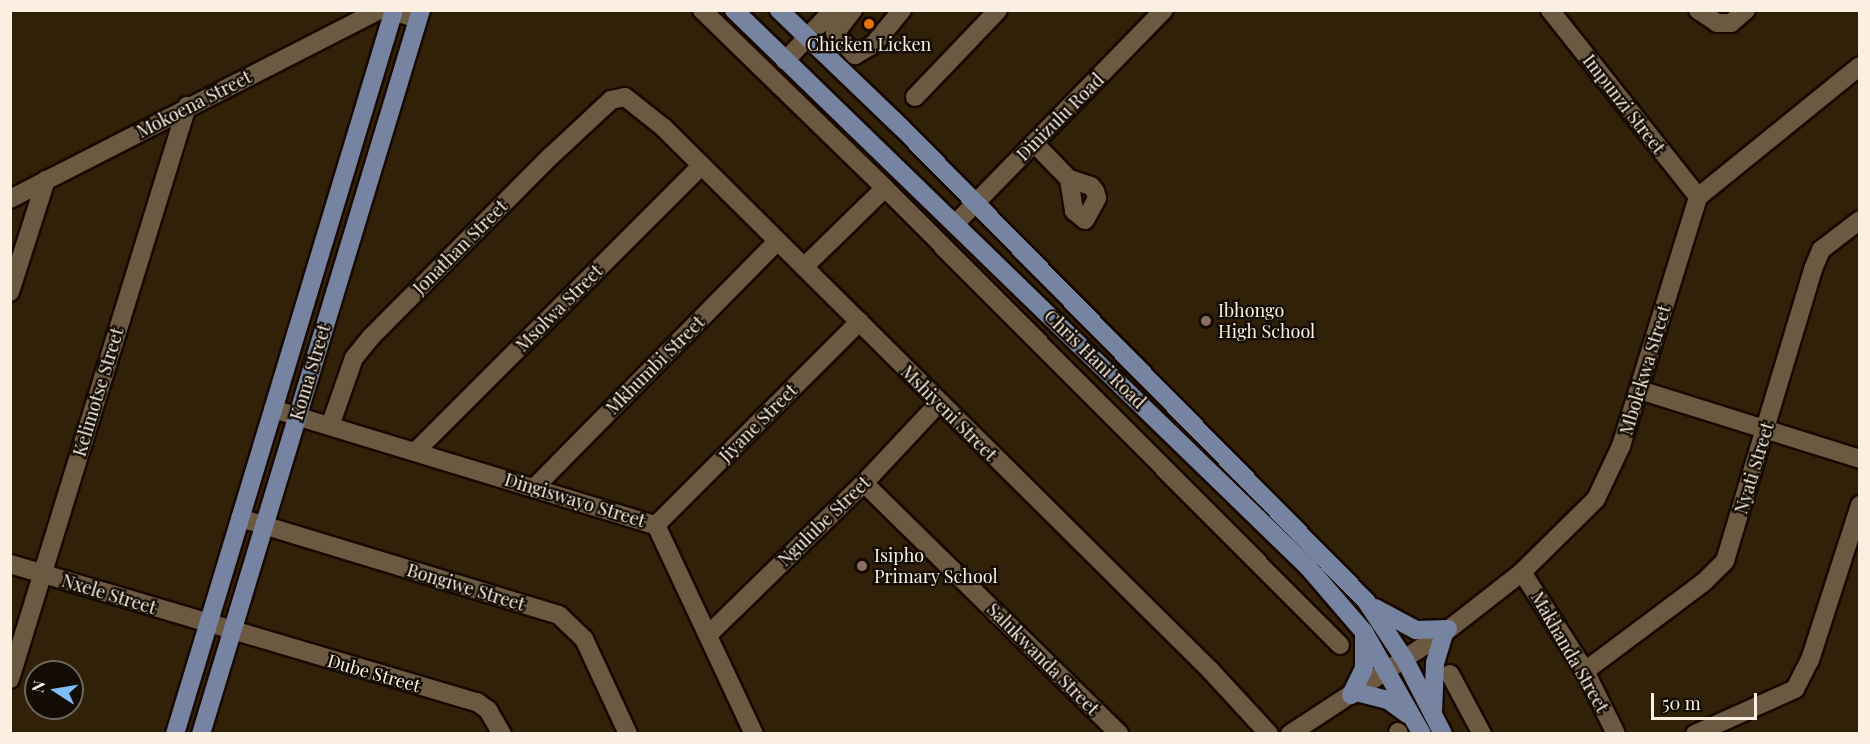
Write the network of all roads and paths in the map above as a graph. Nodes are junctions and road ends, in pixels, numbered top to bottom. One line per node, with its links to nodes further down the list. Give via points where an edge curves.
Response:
1 (702, 10): 24 (street, Chris Hani Road)
2 (734, 10): 15 (main road, Chris Hani Road)
3 (779, 10): 14 (main road, Chris Hani Road)
4 (833, 10): 14 (street)
5 (853, 10): 6 (street, via 835,33 855,55 874,44)
6 (902, 10)
7 (998, 10): 18 (street)
8 (1164, 10): 20 (street, Dinizulu Road)
9 (1550, 10): 25 (street, Impunzi Street)
10 (1698, 10): 11 (street, via 1717,23 1731,24)
11 (1746, 10)
12 (389, 11): 13 (street); 19 (street, Mokoena Street); 36 (main road, Koma Street)
13 (419, 15): 37 (main road, Koma Street)
14 (806, 38): 15 (street); 27 (main road, Chris Hani Road)
15 (785, 61): 29 (main road, Chris Hani Road)
16 (1860, 66): 25 (street)
17 (625, 97): 21 (street, Mshiyeni Street, via 641,106); 38 (street, Jonathan Street, via 611,100 551,156 371,337 354,358)
18 (915, 97)
19 (187, 106): 23 (street, Mokoena Street); 50 (street, Kelimotse Street)
20 (1034, 143): 22 (street); 27 (street, Dinizulu Road)
21 (702, 165): 30 (street, Mshiyeni Street); 40 (street, Msolwa Street)
22 (1070, 179)
23 (46, 180): 26 (street, Mokoena Street); 32 (street)
24 (885, 188): 31 (street); 57 (street, Chris Hani Road)
25 (1698, 196): 34 (street, Mbolekwa Street)
26 (10, 199)
27 (976, 203): 29 (street, Dinizulu Road); 51 (main road, Chris Hani Road)
28 (1860, 220): 39 (street, Nyati Street, via 1821,250)
29 (955, 224): 55 (main road, Chris Hani Road, via 1283,541)
30 (777, 242): 31 (street, Mshiyeni Street); 43 (street, Mkhumbi Street)
31 (804, 267): 33 (street, Mshiyeni Street)
32 (10, 292)
33 (860, 321): 35 (street, Mshiyeni Street); 47 (street, Jiyane Street)
34 (1640, 390): 39 (street); 49 (street, Mbolekwa Street, via 1612,470 1596,499)
35 (938, 404): 42 (street, Ngulube Street); 72 (street, Mshiyeni Street, via 1211,671)
36 (273, 409): 37 (street, Dingiswayo Street); 45 (main road, Koma Street)
37 (297, 415): 38 (street, Dingiswayo Street); 46 (main road, Koma Street)
38 (330, 426): 40 (street, Dingiswayo Street)
39 (1765, 429): 41 (street); 59 (street, Nyati Street, via 1725,561 1704,582)
40 (416, 451): 43 (street, Dingiswayo Street)
41 (1860, 459)
42 (864, 483): 56 (street, Ngulube Street); 71 (street, Salukwanda Street)
43 (534, 488): 47 (street, Dingiswayo Street)
44 (1860, 505): 77 (street, via 1810,660 1796,689)
45 (240, 518): 46 (street, Bongiwe Street); 52 (main road, Koma Street)
46 (264, 525): 54 (main road, Koma Street); 69 (street, Bongiwe Street, via 564,618 584,639)
47 (656, 525): 56 (street, Dingiswayo Street)
48 (10, 564): 50 (street, Nxele Street)
49 (1522, 572): 53 (street, Mbolekwa Street); 59 (street, Makhanda Street)
50 (41, 573): 52 (street, Nxele Street); 62 (street, Kelimotse Street)
51 (1366, 601): 53 (main road, via 1409,628); 58 (main road, Chris Hani Road)
52 (208, 625): 54 (street, Nxele Street); 66 (main road, Koma Street)
53 (1446, 631): 58 (street, Mbolekwa Street); 64 (main road, via 1435,663)
54 (231, 632): 67 (main road, Koma Street); 68 (street, Dube Street, via 477,702 488,710)
55 (1364, 632): 60 (main road, Chris Hani Road); 63 (main road, via 1364,668)
56 (708, 635): 70 (street, Dingiswayo Street)
57 (1340, 645)
58 (1405, 660): 60 (street, Mbolekwa Street); 64 (main road, Chris Hani Road)
59 (1585, 671): 76 (street, Makhanda Street)
60 (1388, 673): 63 (street, Mbolekwa Street); 65 (main road, Chris Hani Road)
61 (1450, 674): 75 (street)
62 (10, 679)
63 (1353, 693): 65 (main road, via 1388,700); 73 (street, Mbolekwa Street)
64 (1433, 712): 74 (main road, Chris Hani Road)
65 (1420, 729)
66 (175, 734)
67 (201, 734)
68 (502, 734)
69 (628, 734)
70 (754, 734)
71 (1119, 734)
72 (1269, 734)
73 (1290, 734)
74 (1443, 734)
75 (1482, 734)
76 (1616, 734)
77 (1695, 734)

